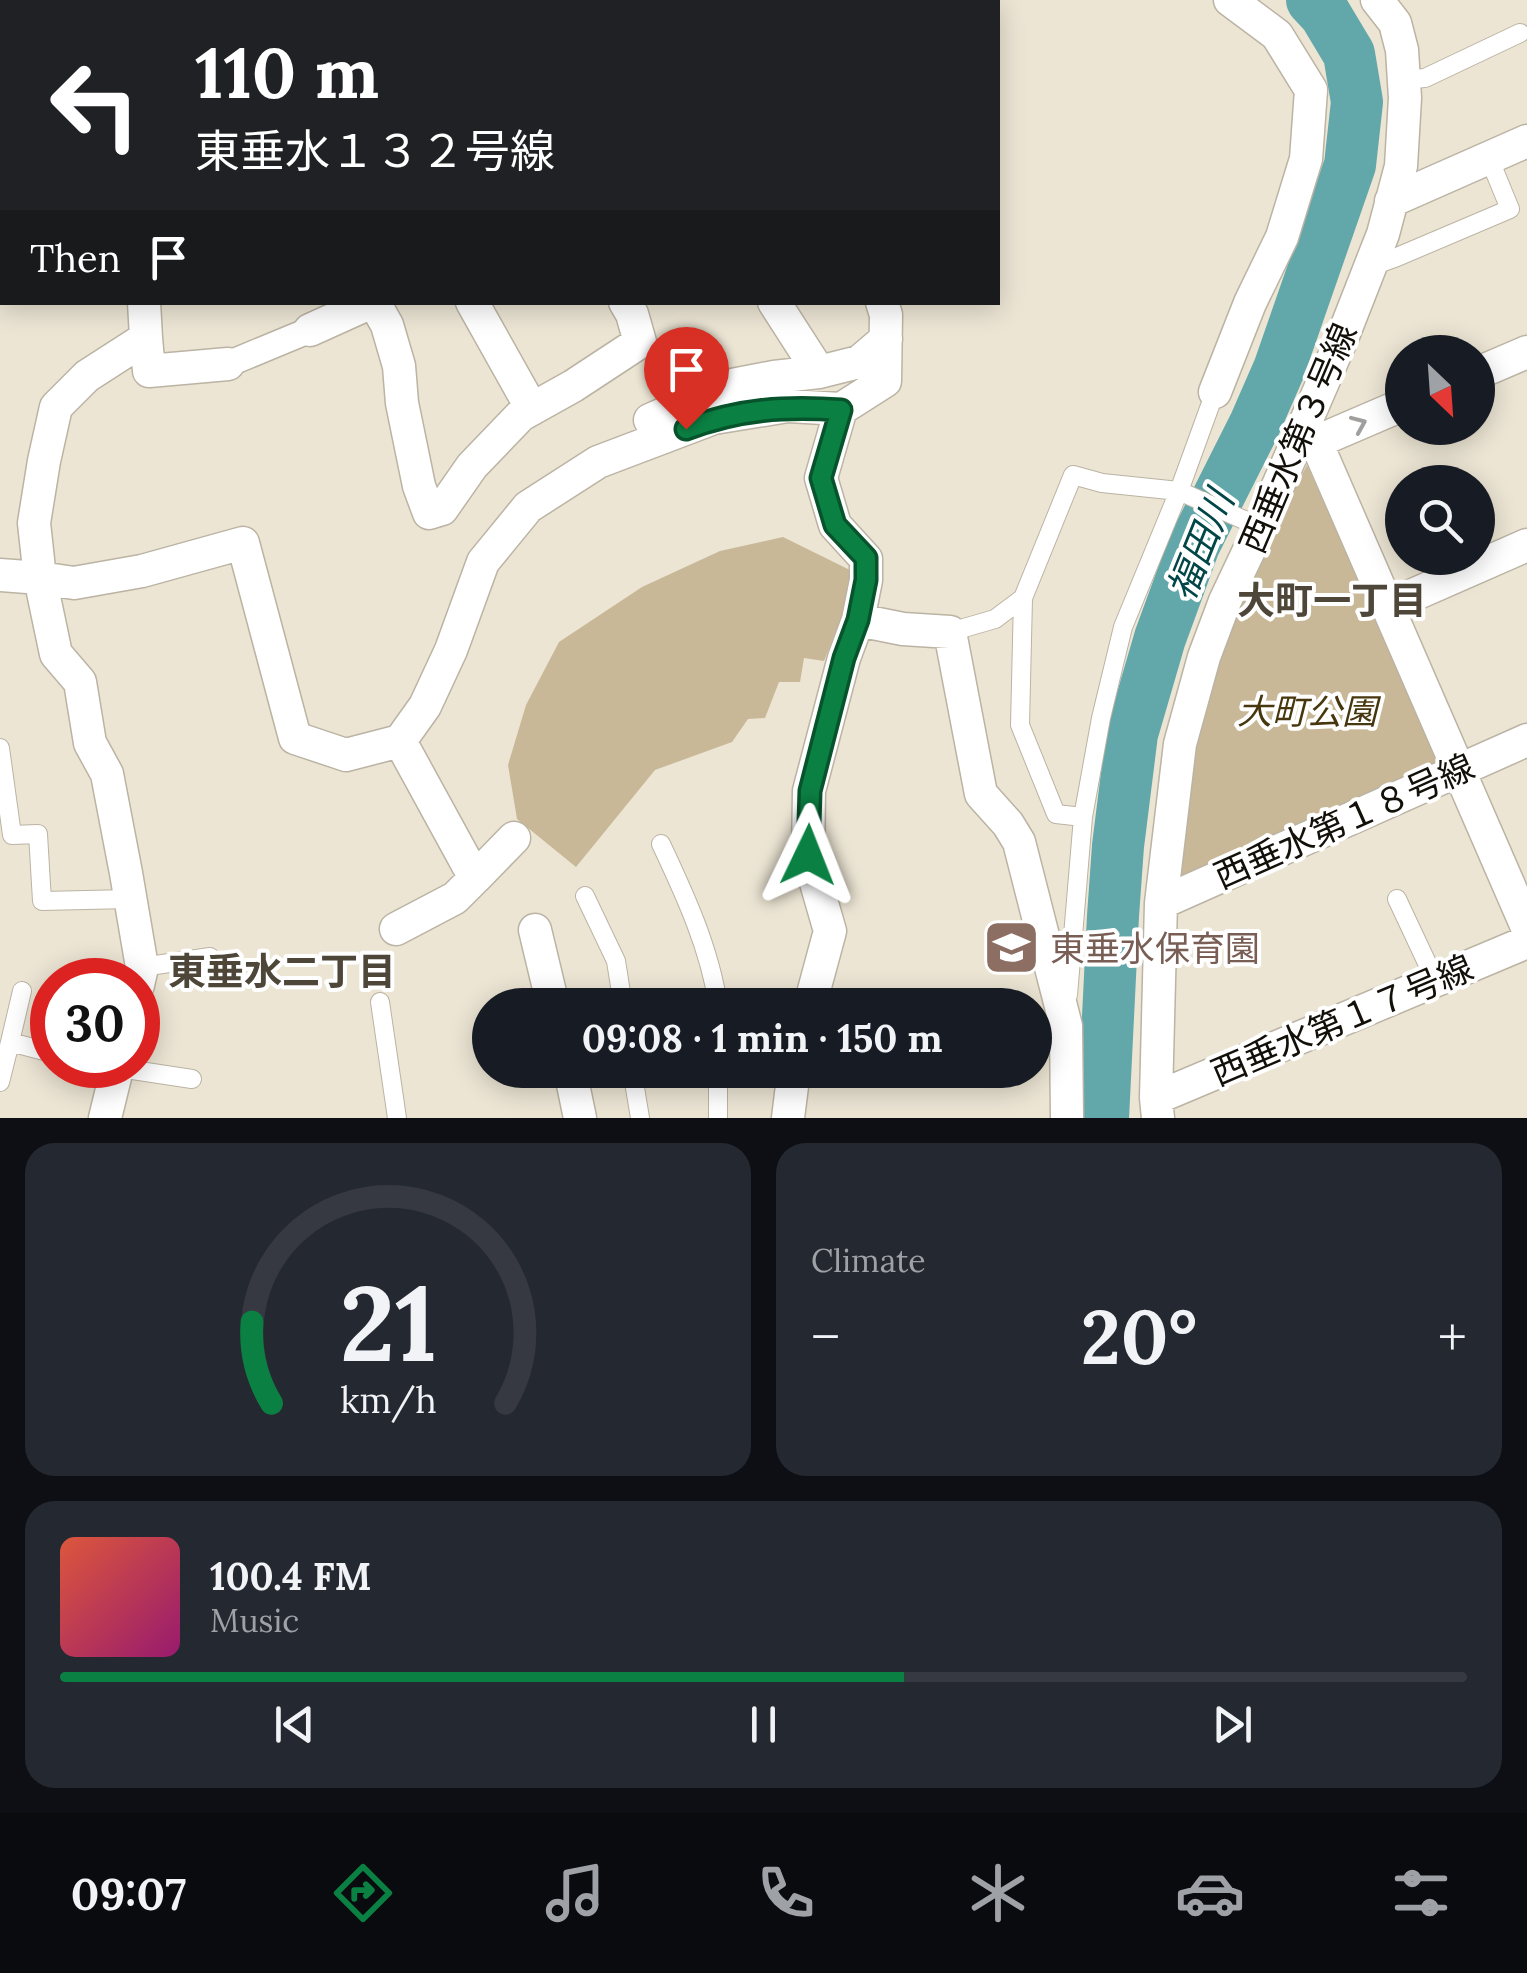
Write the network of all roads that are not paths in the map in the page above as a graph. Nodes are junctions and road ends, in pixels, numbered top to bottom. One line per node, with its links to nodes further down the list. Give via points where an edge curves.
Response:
1 (1230, 0): 23 (street, via 1277,36 1311,90 1306,159 1282,237)
2 (1379, 0): 4 (street, 西垂水第３号線, via 1395,23)
3 (1520, 34): 4 (lane, via 1425,78)
4 (1403, 80): 7 (street, 西垂水第３号線, via 1400,166)
5 (1527, 141): 6 (street)
6 (1489, 158): 7 (street); 8 (lane, via 1510,209)
7 (1391, 201): 8 (street, 西垂水第３号線)
8 (1369, 266): 28 (street, 西垂水第３号線)
9 (144, 305): 17 (street)
10 (366, 305): 16 (street)
11 (375, 305): 24 (street, via 399,366 429,513 442,510 472,466)
12 (474, 305): 24 (street)
13 (627, 305): 24 (street, via 640,342)
14 (776, 305): 22 (street)
15 (883, 305): 18 (street)
16 (310, 330): 20 (street)
17 (146, 338): 20 (street, via 148,371); 33 (street, via 87,376 56,407 34,523)
18 (886, 340): 22 (street, via 859,362); 25 (street, via 885,382)
19 (1527, 352): 21 (street)
20 (228, 364)
21 (1495, 366)
22 (819, 372): 27 (street, via 727,386)
23 (1215, 392): 29 (lane)
24 (532, 409)
25 (841, 410): 36 (street, via 821,478 835,525 866,558); 39 (street, via 788,406 714,418 598,462 528,507 482,562 451,650)
26 (1385, 411): 28 (street, one-way to 26)
27 (650, 420)
28 (1308, 439): 30 (street, 西垂水第３号線); 35 (street)
29 (1179, 491): 30 (lane); 34 (lane, via 1074,476); 42 (lane, via 1123,627)
30 (1260, 528): 49 (street, 西垂水第３号線, via 1204,657 1180,744)
31 (1527, 545): 35 (street)
32 (0, 575): 33 (street)
33 (40, 578): 39 (street, via 74,582 125,574 243,543 295,738 346,755); 47 (street, via 56,654 80,682 90,742 106,774)
34 (1023, 598): 37 (lane, via 994,619); 42 (lane, via 1020,725 1056,814)
35 (1388, 606): 41 (street)
36 (858, 620): 37 (street); 61 (street, via 810,791 808,855 830,932)
37 (950, 632): 64 (street, via 980,794 1019,842)
38 (1527, 740): 41 (street, 西垂水第１８号線)
39 (400, 741): 45 (street)
40 (0, 748): 47 (lane, via 12,834 38,834 42,901)
41 (1459, 769): 49 (street, 西垂水第１８号線); 50 (street)
42 (1083, 816): 64 (lane)
43 (514, 838): 45 (street)
44 (661, 844): 60 (lane, via 690,906)
45 (475, 878): 51 (street, via 456,898)
46 (585, 896): 59 (lane, via 616,961)
47 (130, 898): 54 (street)
48 (1397, 899): 57 (lane)
49 (1162, 903): 75 (street, 西垂水第３号線)
50 (1527, 928)
51 (396, 929)
52 (535, 930): 58 (street)
53 (1527, 942): 57 (street, 西垂水第１７号線)
54 (138, 958)
55 (210, 958): 56 (lane)
56 (160, 971)
57 (1435, 980): 75 (street, 西垂水第１７号線)
58 (549, 988)
59 (620, 988)
60 (715, 988)
61 (815, 988)
62 (22, 991): 65 (lane)
63 (380, 1002): 77 (lane)
64 (1066, 1026): 82 (street)
65 (10, 1042): 66 (lane); 69 (lane)
66 (30, 1047)
67 (160, 1074): 68 (lane)
68 (192, 1079)
69 (0, 1082)
70 (110, 1088): 76 (street)
71 (574, 1088): 78 (street)
72 (635, 1088): 79 (lane)
73 (718, 1088): 80 (lane)
74 (792, 1088): 81 (street)
75 (1158, 1108)
76 (105, 1118)
77 (397, 1118)
78 (580, 1118)
79 (640, 1118)
80 (718, 1118)
81 (788, 1118)
82 (1067, 1118)

